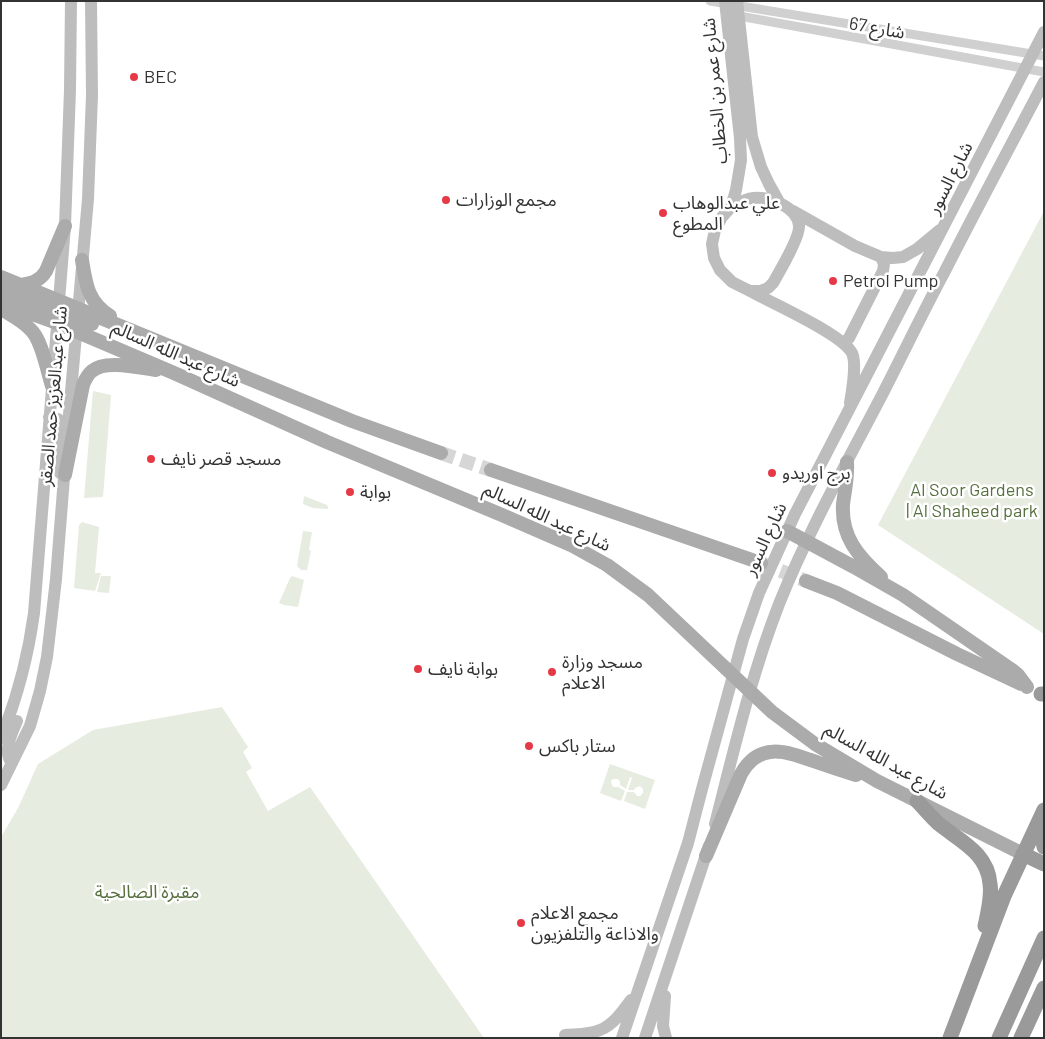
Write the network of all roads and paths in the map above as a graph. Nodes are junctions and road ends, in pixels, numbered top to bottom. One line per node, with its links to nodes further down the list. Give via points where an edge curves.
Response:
1 (71, 1): 15 (main road, شارع عبدالعزيز حمد الصقر)
2 (91, 1): 17 (main road, شارع عبدالعزيز حمد الصقر, via 92,95)
3 (710, 1): 4 (street, شارع 67)
4 (731, 6): 6 (street, شارع 67); 7 (street, شارع 67); 10 (main road, شارع عمر بن الخطاب, via 752,137); 11 (main road, شارع عمر بن الخطاب)
5 (1044, 32): 6 (main road, شارع السور)
6 (1038, 56): 7 (main road, شارع السور)
7 (1026, 69): 8 (street, شارع 67); 14 (main road, شارع السور)
8 (1044, 72)
9 (1044, 82): 34 (main road)
10 (761, 168): 11 (main road, via 751,173); 12 (main road, شارع عمر بن الخطاب)
11 (740, 170): 13 (main road, شارع عمر بن الخطاب)
12 (784, 206): 13 (main road, via 754,198); 16 (main road); 21 (main road, via 798,218 797,237 768,288)
13 (731, 207): 21 (main road, via 715,230 714,258 732,282)
14 (945, 225): 16 (main road, via 917,250 903,257); 31 (main road, شارع السور)
15 (65, 226): 19 (main road, via 44,273 36,281); 24 (main road, شارع عبدالعزيز حمد الصقر)
16 (881, 257): 27 (main road, via 883,270 849,338)
17 (82, 260): 25 (main road, شارع عبدالعزيز حمد الصقر); 26 (main road, via 88,291 97,305 108,315)
18 (1, 277): 19 (main road, شارع عبد الله السالم)
19 (21, 285): 24 (main road, شارع عبد الله السالم)
20 (1, 290): 24 (main road)
21 (750, 291): 27 (main road)
22 (1, 303): 24 (main road, شارع عبد الله السالم)
23 (1, 309): 30 (main road, via 35,334)
24 (58, 312): 25 (main road, شارع عبد الله السالم); 25 (main road, شارع عبد الله السالم); 30 (main road, شارع عبدالعزيز حمد الصقر)
25 (77, 319): 26 (main road, شارع عبد الله السالم); 28 (main road, via 164,352); 29 (main road, شارع عبد الله السالم); 36 (main road, شارع عبدالعزيز حمد الصقر)
26 (148, 337): 28 (main road, شارع عبد الله السالم)
27 (842, 342): 31 (main road, via 852,354 854,368)
28 (199, 358): 33 (main road, شارع عبد الله السالم, via 352,421)
29 (174, 373): 36 (main road, via 112,365 93,369 83,385); 43 (main road, شارع عبد الله السالم, via 571,545 607,565 648,595)
30 (52, 386): 32 (main road, شارع عبدالعزيز حمد الصقر)
31 (849, 411): 38 (main road, شارع السور)
32 (49, 417): 37 (main road, via 58,419 63,426 58,497); 46 (main road, شارع عبدالعزيز حمد الصقر, via 34,613 28,651 32,667)
33 (441, 453)
34 (847, 462): 39 (main road); 42 (main road, via 843,516 848,537 860,556)
35 (491, 470): 40 (main road, شارع عبد الله السالم)
36 (64, 475): 37 (main road, شارع عبدالعزيز حمد الصقر)
37 (62, 517): 46 (main road, شارع عبدالعزيز حمد الصقر, via 47,658 40,691 30,726)
38 (786, 531): 39 (main road); 43 (main road, شارع السور, via 759,593)
39 (806, 542): 42 (main road); 44 (main road, via 766,639)
40 (761, 563)
41 (806, 581): 45 (main road)
42 (903, 595): 45 (main road, via 1012,670)
43 (733, 674): 44 (main road, شارع عبد الله السالم); 61 (main road, شارع السور, via 688,843)
44 (750, 691): 48 (main road, شارع عبد الله السالم, via 815,744); 55 (main road)
45 (1039, 693)
46 (7, 743): 47 (main road, شارع عبدالعزيز حمد الصقر); 47 (main road, via 4,750)
47 (6, 762): 49 (main road, شارع عبدالعزيز حمد الصقر)
48 (876, 781): 50 (main road, شارع عبد الله السالم); 55 (main road, via 789,752 774,751 760,755 749,762 741,774)
49 (1, 785)
50 (918, 801): 54 (main road, شارع عبد الله السالم); 58 (highway, via 973,850 988,869 990,900)
51 (1044, 810): 54 (highway)
52 (1044, 816): 53 (highway)
53 (1044, 847)
54 (1023, 854): 56 (highway); 58 (highway)
55 (706, 856): 59 (main road)
56 (1044, 864)
57 (1044, 938): 67 (highway)
58 (981, 955): 66 (highway)
59 (668, 971): 64 (main road); 65 (main road, via 663,1007)
60 (1044, 988): 68 (highway)
61 (637, 992): 62 (main road, via 606,1027); 63 (main road, شارع السور)
62 (565, 1035)
63 (622, 1038)
64 (645, 1038)
65 (666, 1038)
66 (950, 1038)
67 (1000, 1038)
68 (1021, 1038)

